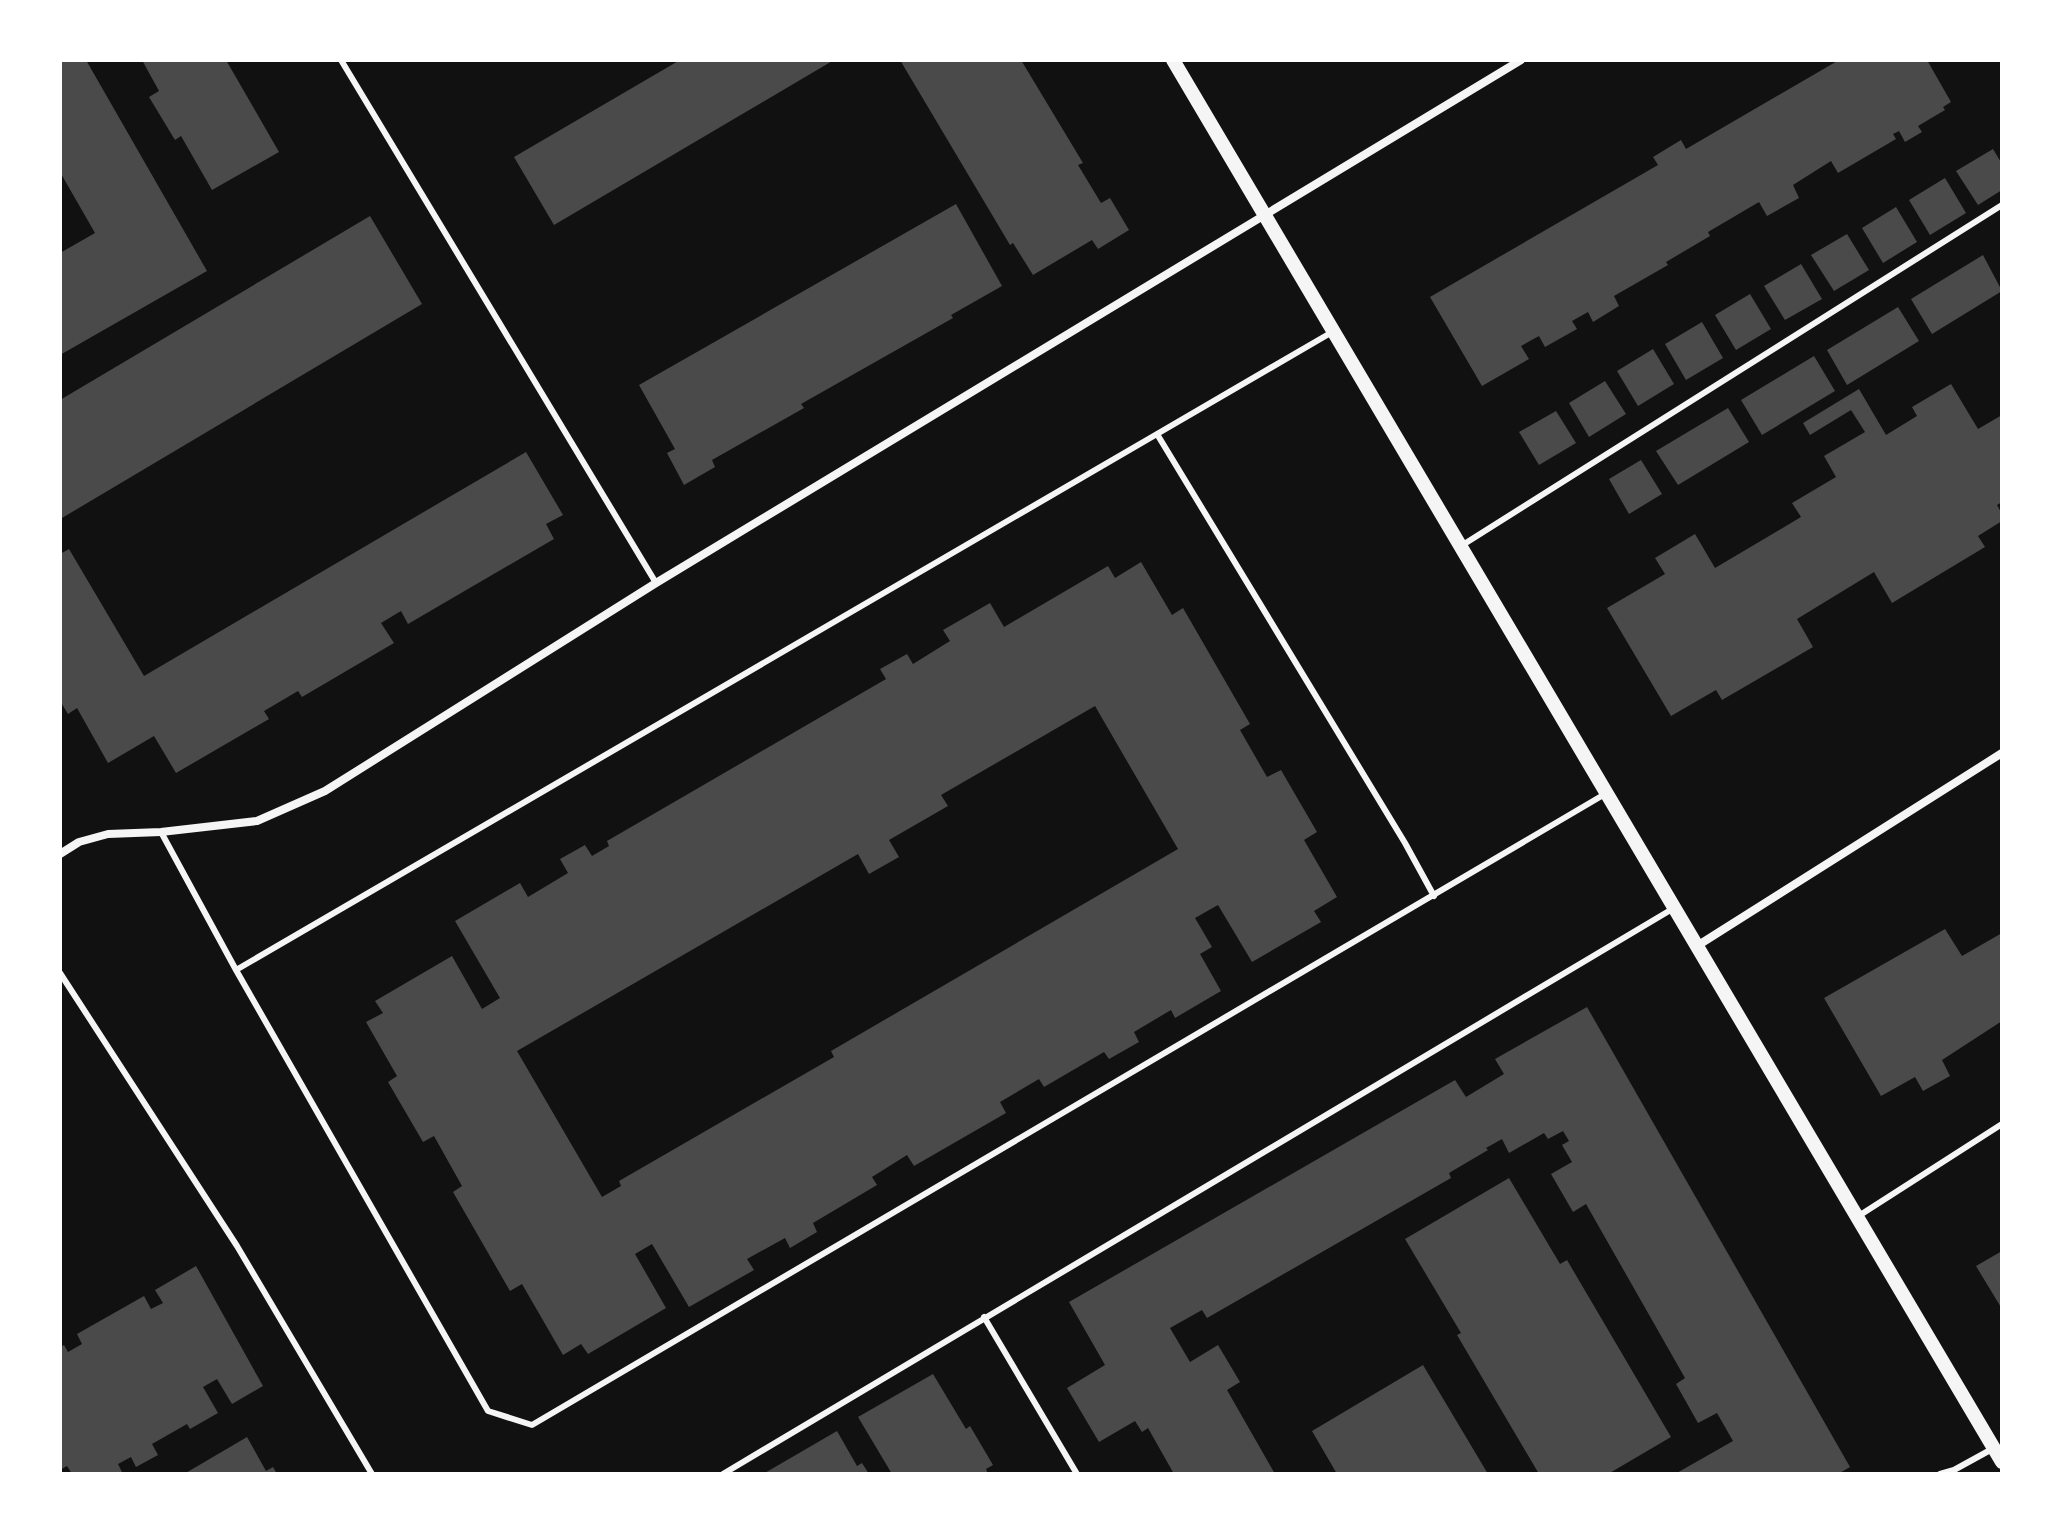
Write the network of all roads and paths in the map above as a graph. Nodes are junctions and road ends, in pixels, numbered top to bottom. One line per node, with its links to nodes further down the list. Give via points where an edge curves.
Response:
1 (341, 60): 9 (lane)
2 (1173, 60): 5 (street)
3 (1521, 60): 5 (street)
4 (2002, 205): 8 (lane)
5 (1265, 213): 6 (street); 9 (street)
6 (1334, 331): 7 (lane); 8 (street)
7 (1157, 434): 14 (lane); 17 (lane)
8 (1461, 546): 11 (street)
9 (656, 583): 12 (street, via 325,791 257,821)
10 (2002, 753): 16 (street)
11 (1605, 794): 14 (lane); 15 (street)
12 (161, 832): 13 (street, via 108,834); 17 (lane)
13 (60, 854)
14 (1434, 896): 17 (lane, via 532,1425 488,1411)
15 (1674, 908): 16 (street); 21 (lane)
16 (1697, 946): 20 (street)
17 (236, 970)
18 (60, 973): 24 (lane, via 237,1246)
19 (2002, 1124): 20 (lane)
20 (1857, 1218): 22 (street)
21 (984, 1317): 25 (lane); 26 (lane)
22 (1994, 1448): 23 (street); 27 (lane)
23 (2002, 1462)
24 (372, 1474)
25 (723, 1474)
26 (1077, 1474)
27 (1940, 1474)

